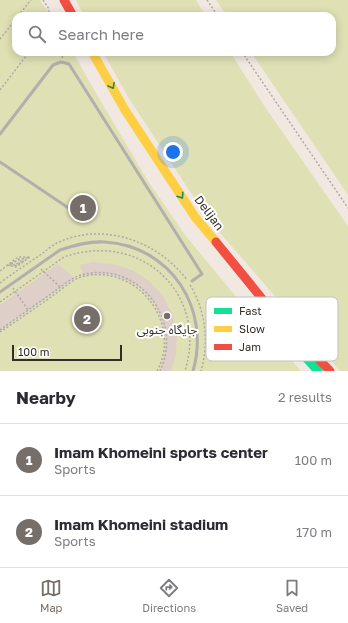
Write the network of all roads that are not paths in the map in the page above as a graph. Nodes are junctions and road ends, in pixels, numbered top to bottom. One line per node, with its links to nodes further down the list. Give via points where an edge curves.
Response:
1 (64, 0): 2 (main road)
2 (70, 12)
3 (94, 56): 9 (main road, Delijan, one-way to 9, via 125,110 195,217)
4 (0, 134): 7 (lane, via 53,65 61,62 69,64 202,274)
5 (0, 162): 6 (lane)
6 (76, 213)
7 (192, 281)
8 (0, 292): 12 (lane, via 60,250 93,242 110,242 137,249 165,267 188,298 194,312 198,343)
9 (261, 297)
10 (309, 361): 13 (main road)
11 (320, 361): 14 (main road, Delijan)
12 (193, 371)
13 (318, 371)
14 (330, 371)

